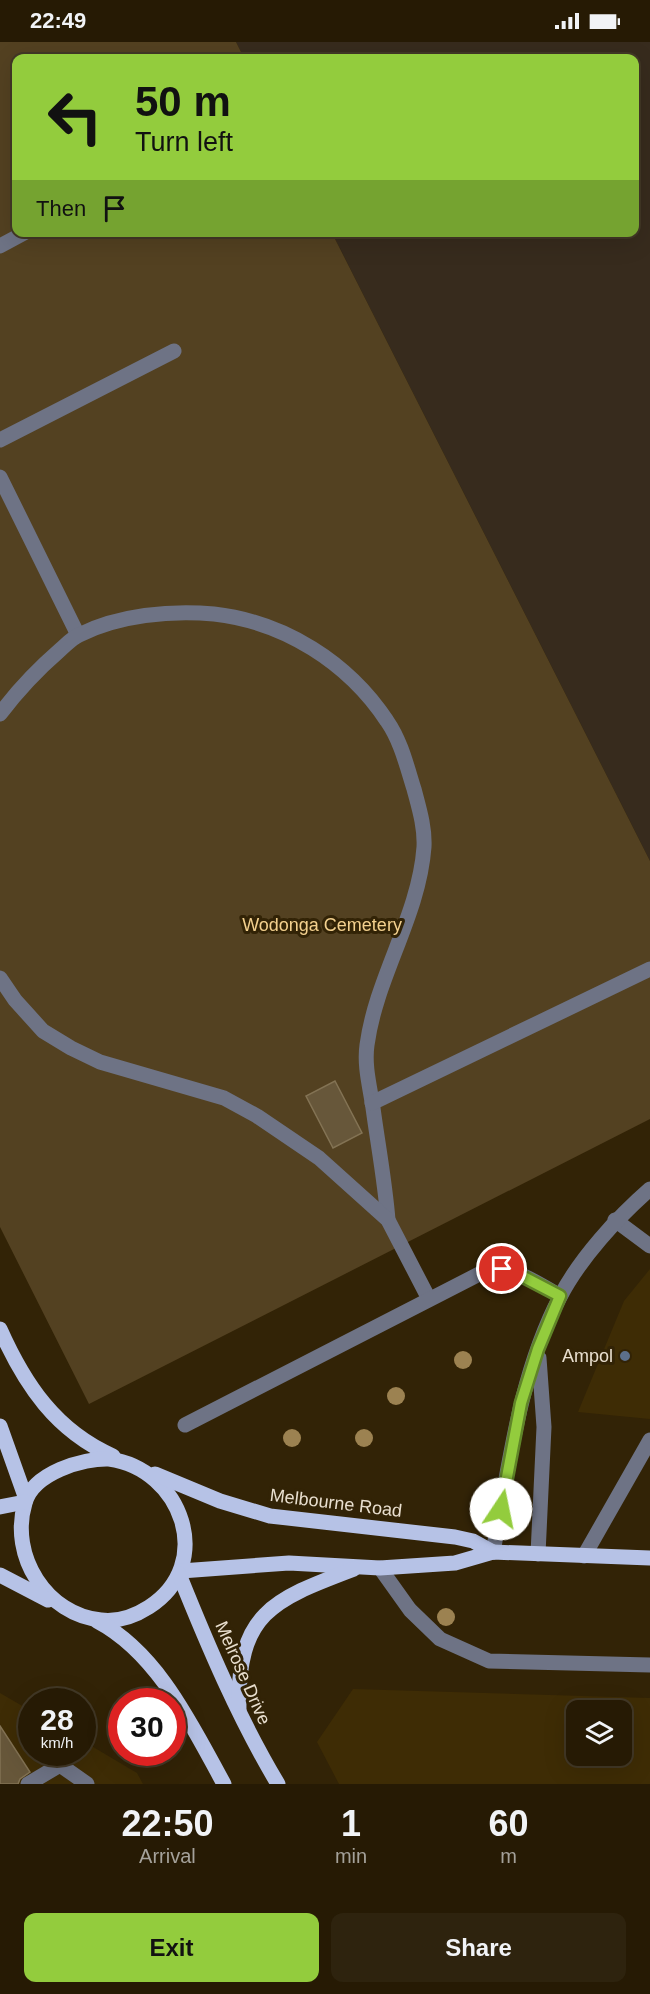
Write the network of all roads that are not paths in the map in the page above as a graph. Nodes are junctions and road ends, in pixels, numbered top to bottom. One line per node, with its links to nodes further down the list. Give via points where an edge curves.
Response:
1 (17, 237): 2 (street)
2 (0, 246)
3 (174, 351): 4 (street)
4 (0, 440)
5 (0, 477): 6 (street)
6 (78, 635): 7 (street, via 26,680); 10 (street, via 122,620 162,614 241,617 290,634 329,659 388,722 409,772 424,847 411,906 369,1036 366,1061)
7 (0, 714)
8 (650, 969): 10 (street)
9 (0, 978): 12 (street, via 43,1031 100,1062 224,1098 257,1116 334,1170)
10 (372, 1103): 12 (street)
11 (650, 1189): 13 (street)
12 (388, 1220): 16 (street)
13 (615, 1220): 14 (street); 15 (street)
14 (650, 1246)
15 (560, 1296): 16 (street, via 516,1273 494,1269); 18 (street)
16 (429, 1299): 19 (street)
17 (0, 1329): 22 (main road, via 25,1379 50,1413 82,1440)
18 (538, 1349): 26 (street, via 521,1403); 27 (street, via 544,1427)
19 (185, 1425)
20 (0, 1426): 24 (main road)
21 (650, 1440): 28 (street)
22 (124, 1461): 23 (main road); 24 (main road, via 94,1459 70,1465 41,1482)
23 (142, 1468): 26 (main road, Melbourne Road, via 211,1498 270,1516 454,1537); 32 (main road, via 162,1485 181,1520 185,1554)
24 (25, 1501): 25 (main road); 34 (main road, via 23,1540 29,1562 39,1585)
25 (0, 1507)
26 (494, 1552): 27 (main road, Melbourne Road); 31 (main road, Melbourne Road, via 455,1563)
27 (538, 1554): 28 (main road, Melbourne Road)
28 (584, 1556): 29 (main road, Melbourne Road)
29 (650, 1558)
30 (357, 1568): 31 (main road, Melbourne Road); 32 (main road, Melbourne Road, via 289,1563); 37 (main road, via 292,1593 263,1614 242,1658)
31 (380, 1568): 36 (street, via 410,1610 440,1639 489,1661)
32 (180, 1573): 35 (main road, via 163,1596 142,1611 117,1619); 37 (main road, Melrose Drive)
33 (0, 1575): 34 (main road)
34 (60, 1608): 35 (main road)
35 (93, 1619): 40 (main road, via 127,1640 144,1658 188,1721)
36 (650, 1665)
37 (239, 1713): 41 (main road, Melrose Drive)
38 (28, 1784): 39 (street, via 60,1765)
39 (87, 1784)
40 (224, 1784)
41 (278, 1784)

